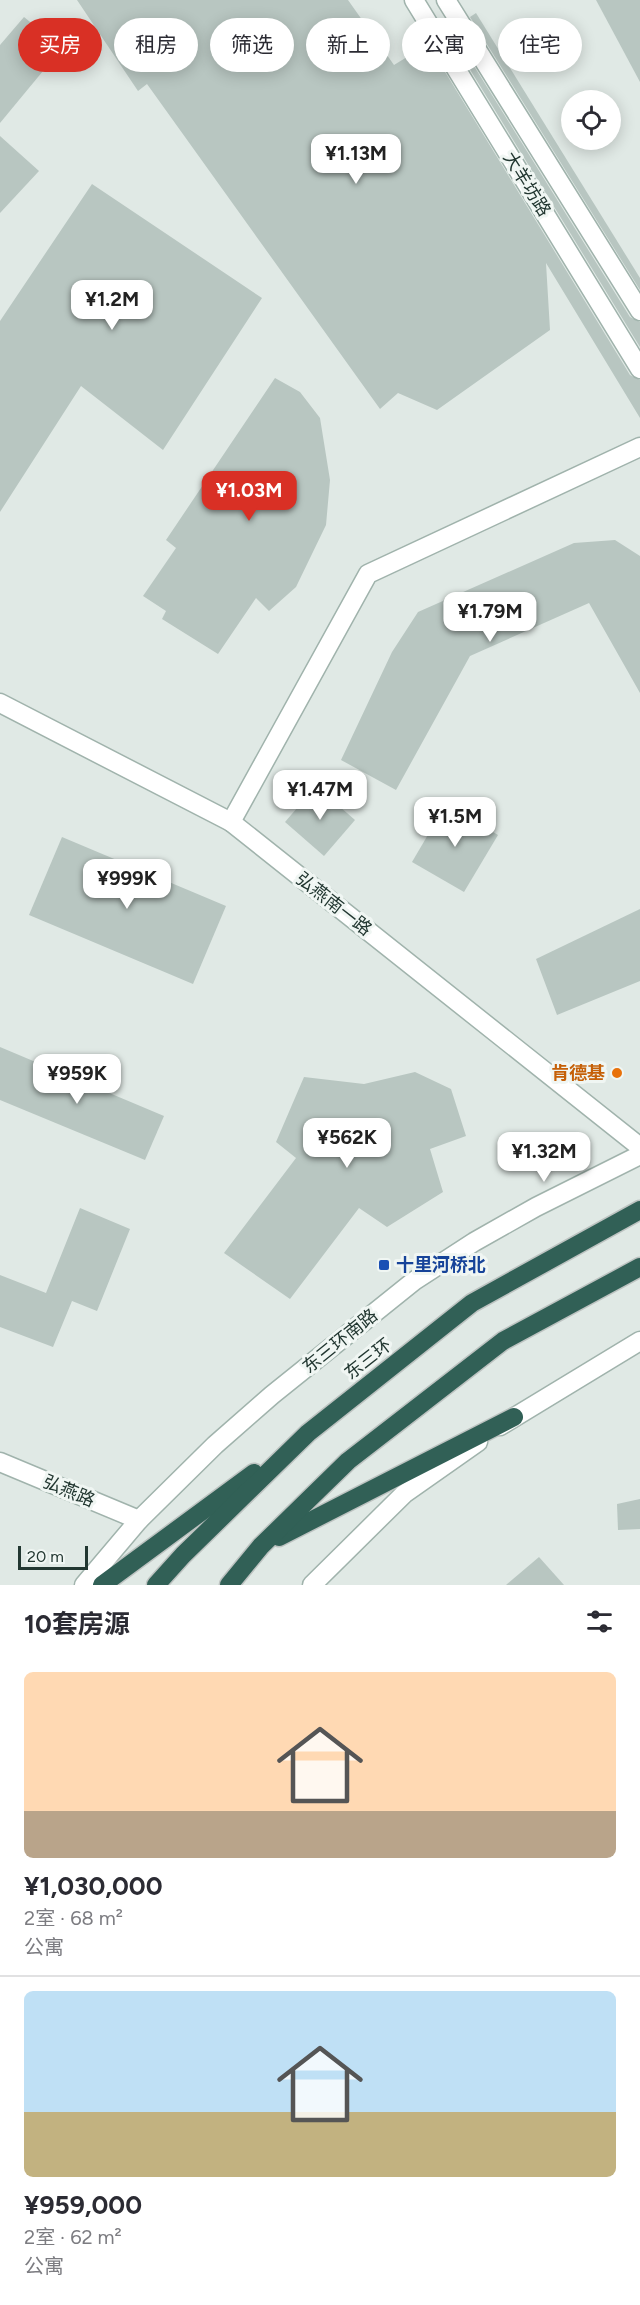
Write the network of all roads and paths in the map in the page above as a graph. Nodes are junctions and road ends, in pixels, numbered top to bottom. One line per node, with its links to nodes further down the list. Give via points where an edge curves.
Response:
1 (414, 0): 4 (street, 大羊坊路)
2 (447, 0): 3 (street, 大羊坊路)
3 (640, 311)
4 (640, 369)
5 (640, 447): 7 (street, via 368,574)
6 (0, 703): 7 (street, 弘燕南一路)
7 (231, 822): 8 (street, 弘燕南一路)
8 (640, 1147)
9 (640, 1155): 16 (street, 东三环南路, via 545,1202 414,1281 215,1445)
10 (640, 1210): 14 (highway, 东三环, via 472,1304)
11 (640, 1267): 17 (highway, via 503,1341 348,1461)
12 (640, 1341): 13 (street)
13 (514, 1417): 17 (highway); 22 (street, via 404,1494)
14 (308, 1433): 20 (highway); 21 (highway, 东三环)
15 (0, 1462): 16 (street, 弘燕路)
16 (139, 1520): 19 (street, 东三环南路)
17 (261, 1546): 18 (highway)
18 (234, 1581)
19 (84, 1585)
20 (102, 1585)
21 (156, 1585)
22 (312, 1585)

